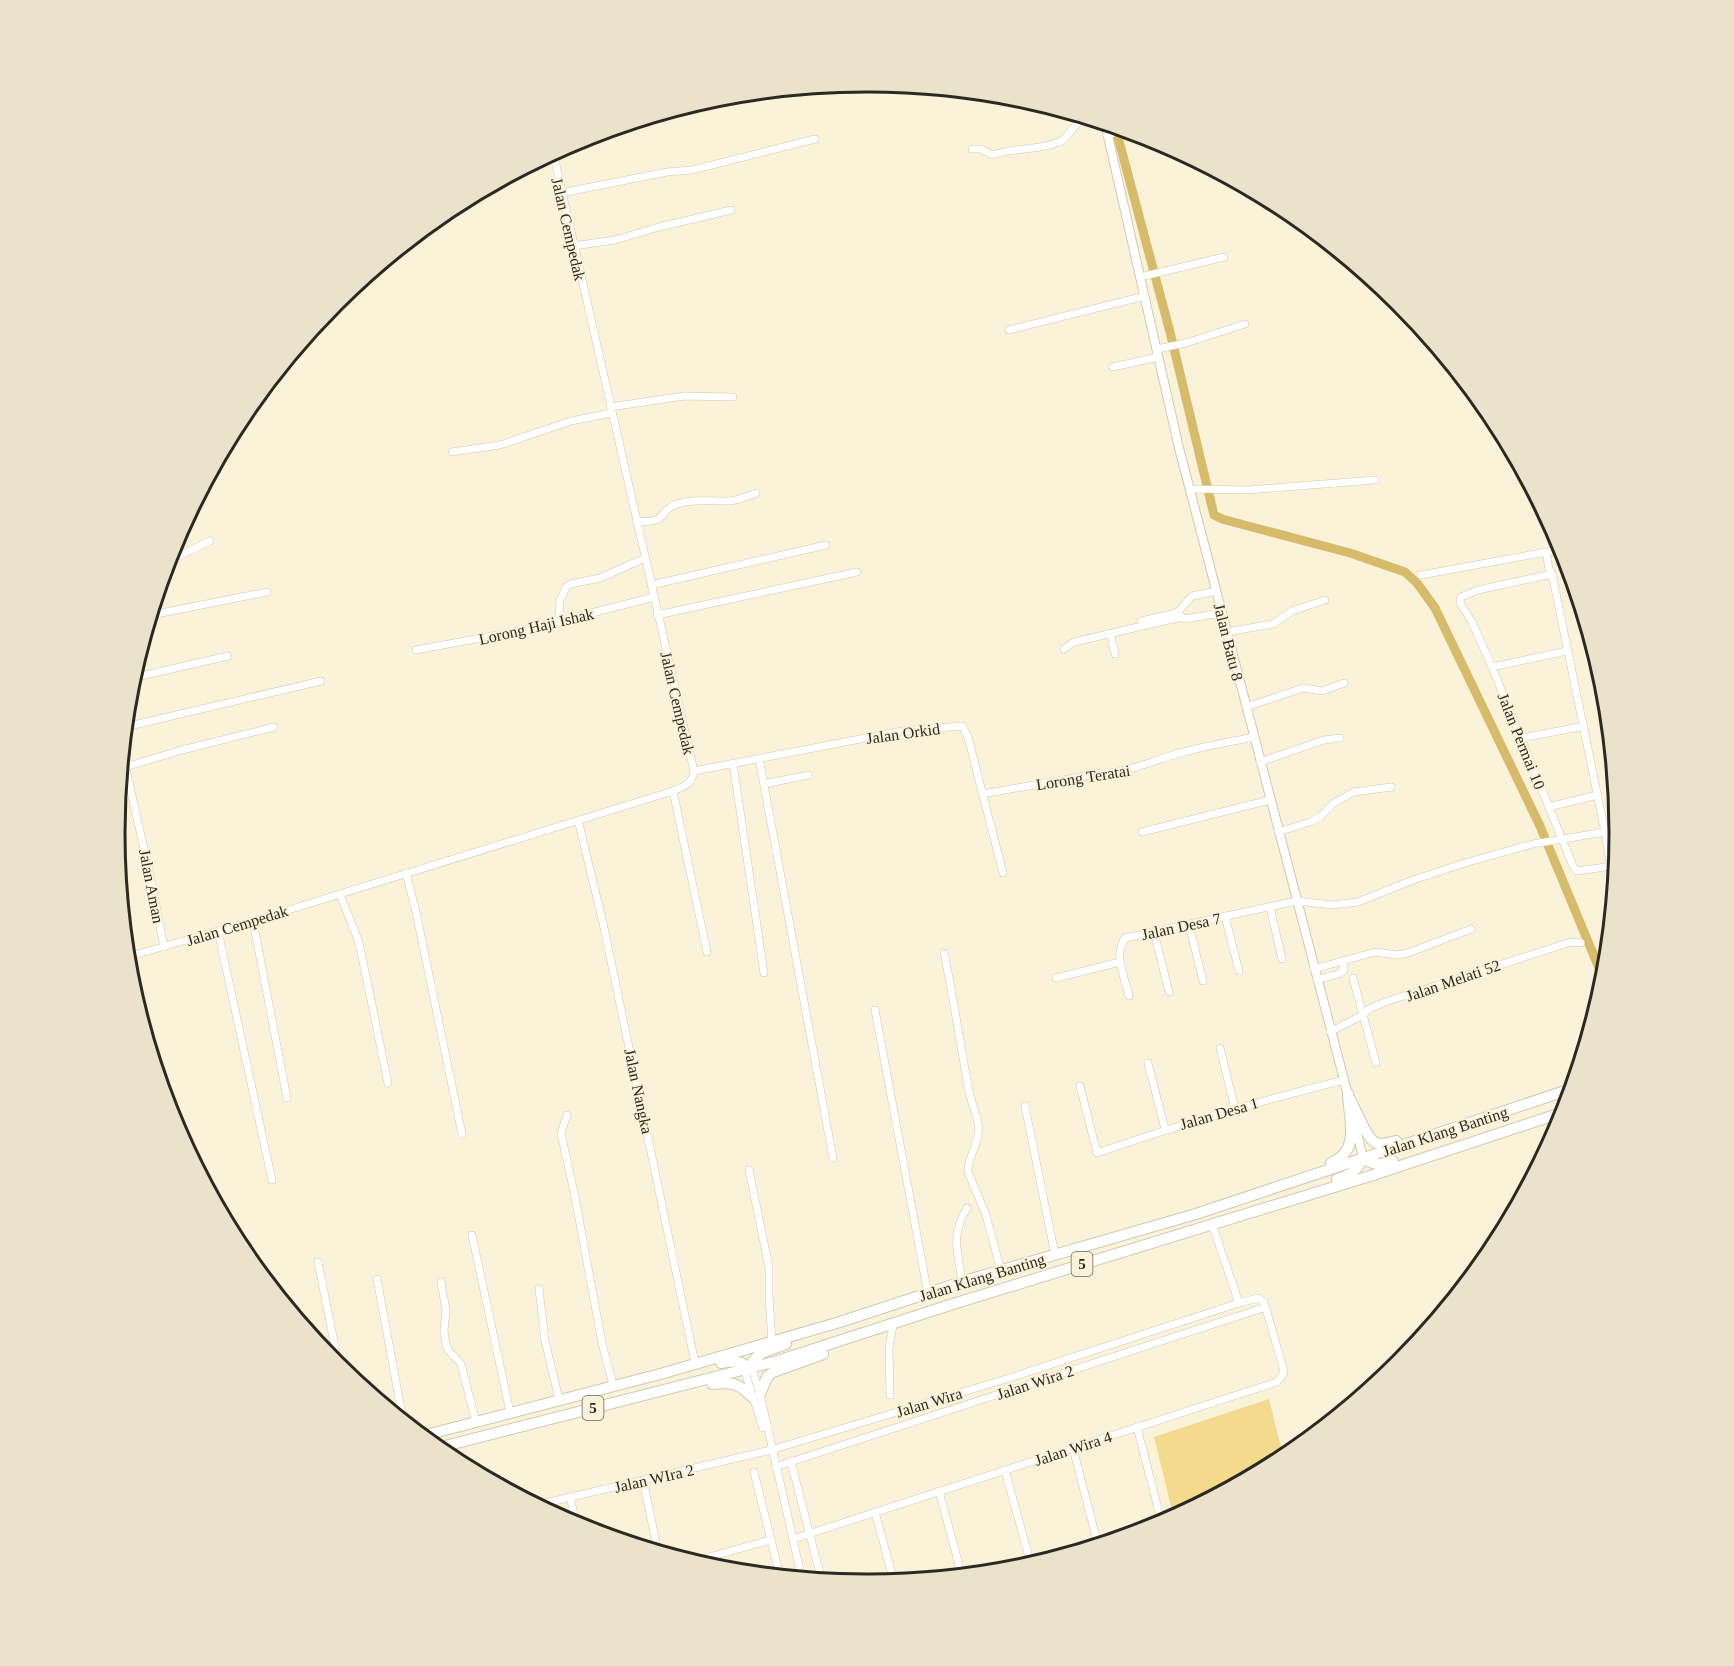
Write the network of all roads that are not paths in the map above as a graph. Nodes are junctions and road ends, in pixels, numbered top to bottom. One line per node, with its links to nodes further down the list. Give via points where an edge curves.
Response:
1 (1078, 123): 4 (street, via 1061,141 1048,145 992,155)
2 (1111, 134): 10 (street, Jalan Batu 8)
3 (815, 139): 6 (street, via 692,170)
4 (972, 149)
5 (555, 161): 6 (street, Jalan Cempedak)
6 (561, 193): 8 (street, Jalan Cempedak)
7 (730, 210): 8 (street, via 615,240)
8 (573, 246): 17 (street, Jalan Cempedak)
9 (1224, 258): 10 (street)
10 (1140, 277): 11 (street, Jalan Batu 8)
11 (1145, 296): 13 (street); 14 (street, Jalan Batu 8)
12 (1245, 324): 14 (street)
13 (1009, 330)
14 (1160, 351): 15 (street); 20 (street, Jalan Batu 8)
15 (1113, 367)
16 (733, 397): 17 (street, via 684,396)
17 (611, 410): 18 (street, via 500,445); 22 (street, Jalan Cempedak)
18 (452, 452)
19 (1375, 480): 20 (street, via 1285,488)
20 (1191, 489): 33 (street, Jalan Batu 8)
21 (756, 493): 22 (street, via 737,500 678,504 659,520)
22 (636, 521): 28 (street, Jalan Cempedak)
23 (210, 541): 27 (street)
24 (826, 545): 32 (street)
25 (1553, 551): 26 (street)
26 (1546, 552): 30 (street); 31 (street)
27 (181, 553)
28 (645, 558): 32 (street, Jalan Cempedak); 42 (street, via 600,578 566,587 560,601)
29 (857, 572): 39 (street)
30 (1552, 574): 47 (street); 50 (street, Jalan Permai 10, via 1461,597 1460,603)
31 (1420, 575)
32 (651, 585): 35 (street, Jalan Cempedak)
33 (1216, 591): 38 (street, Jalan Batu 8); 40 (street, via 1192,596)
34 (267, 592): 37 (street)
35 (654, 597): 39 (street, Jalan Cempedak); 42 (street, Lorong Haji Ishak)
36 (1324, 600): 43 (street, via 1292,611 1273,624)
37 (159, 613)
38 (1222, 613): 40 (street, via 1192,618); 43 (street, Jalan Batu 8)
39 (657, 615): 65 (street, Jalan Cempedak)
40 (1179, 615): 41 (street); 44 (street)
41 (1141, 621)
42 (559, 622): 46 (street, Lorong Haji Ishak)
43 (1227, 632): 54 (street, Jalan Batu 8)
44 (1110, 633): 45 (street, via 1074,642); 48 (street)
45 (1064, 649)
46 (416, 650)
47 (1567, 651): 50 (street); 56 (street)
48 (1114, 654)
49 (228, 656): 51 (street)
50 (1492, 667): 60 (street, Jalan Permai 10)
51 (143, 675)
52 (321, 681): 55 (street)
53 (1344, 683): 54 (street, via 1322,691 1303,688)
54 (1246, 708): 58 (street, Jalan Batu 8)
55 (134, 725)
56 (1584, 726): 60 (street); 71 (street)
57 (274, 728): 64 (street)
58 (1254, 737): 62 (street, Jalan Batu 8); 70 (street, Lorong Teratai, via 1180,753 1136,769)
59 (1340, 738): 62 (street)
60 (1522, 738): 73 (street, Jalan Permai 10)
61 (759, 758): 63 (street, Jalan Orkid); 67 (street); 70 (street, Jalan Orkid, via 902,731 959,725 968,737)
62 (1260, 762): 72 (street, Jalan Batu 8)
63 (733, 764): 65 (street, Jalan Orkid); 102 (street)
64 (129, 766): 93 (street, Jalan Aman)
65 (694, 771): 69 (street, Jalan Cempedak, via 691,782)
66 (808, 775): 67 (street)
67 (764, 784): 128 (street)
68 (1391, 787): 76 (street, via 1354,792 1334,802 1310,822)
69 (673, 791): 74 (street, Jalan Cempedak); 94 (street)
70 (982, 794): 82 (street, Jalan Orkid)
71 (1598, 795): 73 (street); 77 (street)
72 (1270, 800): 75 (street); 76 (street, Jalan Batu 8)
73 (1548, 807): 78 (street, Jalan Permai 10)
74 (578, 820): 81 (street, Jalan Cempedak); 153 (street, Jalan Nangka)
75 (1142, 832)
76 (1278, 832): 84 (street, Jalan Batu 8)
77 (1605, 832): 78 (street, Jalan Desa 7); 79 (street)
78 (1558, 840): 80 (street, Jalan Permai 10, via 1577,871); 84 (street, Jalan Desa 7, via 1424,876 1358,902 1333,905)
79 (1608, 848)
80 (1608, 867)
81 (406, 873): 83 (street, Jalan Cempedak); 127 (street)
82 (1003, 873)
83 (340, 894): 87 (street, Jalan Cempedak); 116 (street, via 356,931)
84 (1296, 901): 85 (street, Jalan Desa 7); 100 (street, Jalan Batu 8)
85 (1270, 907): 86 (street, Jalan Desa 7); 97 (street)
86 (1226, 916): 88 (street, Jalan Desa 7); 101 (street)
87 (253, 921): 90 (street, Jalan Cempedak); 120 (street)
88 (1189, 925): 91 (street, Jalan Desa 7); 106 (street)
89 (1471, 929): 98 (street, via 1397,956 1375,952)
90 (218, 931): 93 (street, Jalan Cempedak); 132 (street)
91 (1154, 932): 99 (street, Jalan Desa 7, via 1125,938 1119,951); 107 (street)
92 (1581, 943): 110 (street, Jalan Melati 52, via 1571,942 1385,1002)
93 (164, 947): 96 (street, Jalan Cempedak)
94 (706, 952)
95 (944, 953): 140 (street, via 969,1095 978,1124 977,1145 968,1172 986,1215)
96 (136, 955)
97 (1282, 959)
98 (1343, 961): 100 (street); 105 (street, via 1341,973)
99 (1120, 962): 103 (street); 108 (street)
100 (1314, 969): 105 (street, Jalan Batu 8)
101 (1239, 971)
102 (764, 973)
103 (1056, 978)
104 (1353, 978): 110 (street)
105 (1317, 980): 111 (street, Jalan Batu 8)
106 (1203, 981)
107 (1169, 992)
108 (1129, 996)
109 (875, 1010): 145 (street)
110 (1363, 1015): 111 (street, Jalan Melati 52); 114 (street)
111 (1330, 1032): 115 (street, Jalan Batu 8)
112 (1220, 1048): 122 (street)
113 (1148, 1063): 126 (street)
114 (1376, 1063)
115 (1344, 1080): 119 (street, Jalan Batu 8); 122 (street, Jalan Desa 1)
116 (388, 1083)
117 (1080, 1086): 126 (street, Jalan Desa 1, via 1097,1153)
118 (1561, 1092): 125 (highway, Jalan Klang Banting / 5)
119 (1348, 1094): 125 (highway, via 1368,1135 1379,1144); 129 (street, Jalan Batu 8); 133 (highway, via 1351,1141 1343,1157)
120 (287, 1098)
121 (1025, 1106): 138 (street)
122 (1235, 1109): 126 (street, Jalan Desa 1)
123 (567, 1115): 156 (street, via 561,1133)
124 (1552, 1116): 130 (highway, Jalan Klang Banting / 5)
125 (1469, 1123): 129 (highway, Jalan Klang Banting / 5)
126 (1165, 1129)
127 (462, 1134)
128 (833, 1158)
129 (1363, 1158): 130 (highway, via 1380,1165 1408,1157); 133 (highway, Jalan Klang Banting / 5); 135 (highway, via 1358,1169 1348,1176 1287,1196)
130 (1416, 1161): 135 (highway, Jalan Klang Banting / 5)
131 (749, 1170): 151 (street, via 769,1267)
132 (272, 1180)
133 (1247, 1197): 138 (highway, Jalan Klang Banting / 5)
134 (967, 1208): 143 (street, via 958,1222 956,1236)
135 (1259, 1211): 136 (highway, Jalan Klang Banting / 5)
136 (1212, 1224): 146 (street); 149 (highway, Jalan Klang Banting / 5)
137 (472, 1235): 162 (street)
138 (1055, 1255): 140 (highway, Jalan Klang Banting / 5)
139 (318, 1262): 152 (street)
140 (1001, 1271): 143 (highway, Jalan Klang Banting / 5)
141 (377, 1279): 161 (street)
142 (441, 1282): 163 (street, via 446,1345 461,1364)
143 (962, 1282): 145 (highway, Jalan Klang Banting / 5)
144 (538, 1289): 160 (street)
145 (928, 1294): 148 (highway, Jalan Klang Banting / 5)
146 (1239, 1304): 147 (street, Jalan Wira, via 1258,1298); 168 (street, Jalan Wira)
147 (1266, 1307): 164 (street, Jalan Wira 4, via 1284,1371 1280,1379); 169 (street, Jalan Wira 2)
148 (851, 1318): 151 (highway, Jalan Klang Banting / 5); 154 (highway, via 757,1355)
149 (893, 1325): 150 (highway, Jalan Klang Banting / 5); 157 (street, via 889,1348)
150 (872, 1332): 154 (highway, Jalan Klang Banting / 5); 159 (highway, via 773,1372)
151 (772, 1342): 153 (highway, Jalan Klang Banting / 5)
152 (335, 1349)
153 (695, 1363): 155 (highway, Jalan Klang Banting / 5)
154 (749, 1369): 155 (highway, via 736,1360); 158 (highway, Jalan Klang Banting / 5); 159 (street, via 753,1372)
155 (664, 1373): 156 (highway, Jalan Klang Banting / 5)
156 (613, 1385): 160 (highway, Jalan Klang Banting / 5)
157 (890, 1395)
158 (645, 1396): 159 (highway, via 730,1382); 166 (highway, Jalan Klang Banting / 5)
159 (756, 1396): 168 (street)
160 (559, 1400): 162 (highway, Jalan Klang Banting / 5)
161 (401, 1409)
162 (510, 1412): 163 (highway, Jalan Klang Banting / 5)
163 (476, 1422): 165 (highway, Jalan Klang Banting / 5)
164 (1137, 1427): 167 (street, Jalan Wira 4); 179 (street)
165 (433, 1433)
166 (448, 1445)
167 (1073, 1448): 171 (street, Jalan Wira 4); 181 (street)
168 (771, 1450): 170 (street); 173 (street, Jalan WIra 2)
169 (791, 1462): 170 (street, Jalan Wira 2); 180 (street)
170 (776, 1467): 182 (street)
171 (1005, 1470): 174 (street, Jalan Wira 4); 185 (street)
172 (754, 1472): 183 (street)
173 (643, 1480): 175 (street, Jalan WIra 2); 184 (street)
174 (939, 1491): 177 (street, Jalan Wira 4); 187 (street)
175 (570, 1497): 176 (street, Jalan WIra 2); 178 (street)
176 (548, 1502)
177 (875, 1512): 180 (street, Jalan Wira 4); 191 (street)
178 (574, 1514)
179 (1159, 1514)
180 (810, 1533): 182 (street, Jalan Wira 4); 190 (street)
181 (1096, 1538)
182 (793, 1539): 189 (street)
183 (771, 1540): 186 (street); 188 (street)
184 (656, 1543)
185 (1029, 1556)
186 (709, 1557)
187 (960, 1568)
188 (778, 1569)
189 (800, 1571)
190 (820, 1573)
191 (892, 1573)

